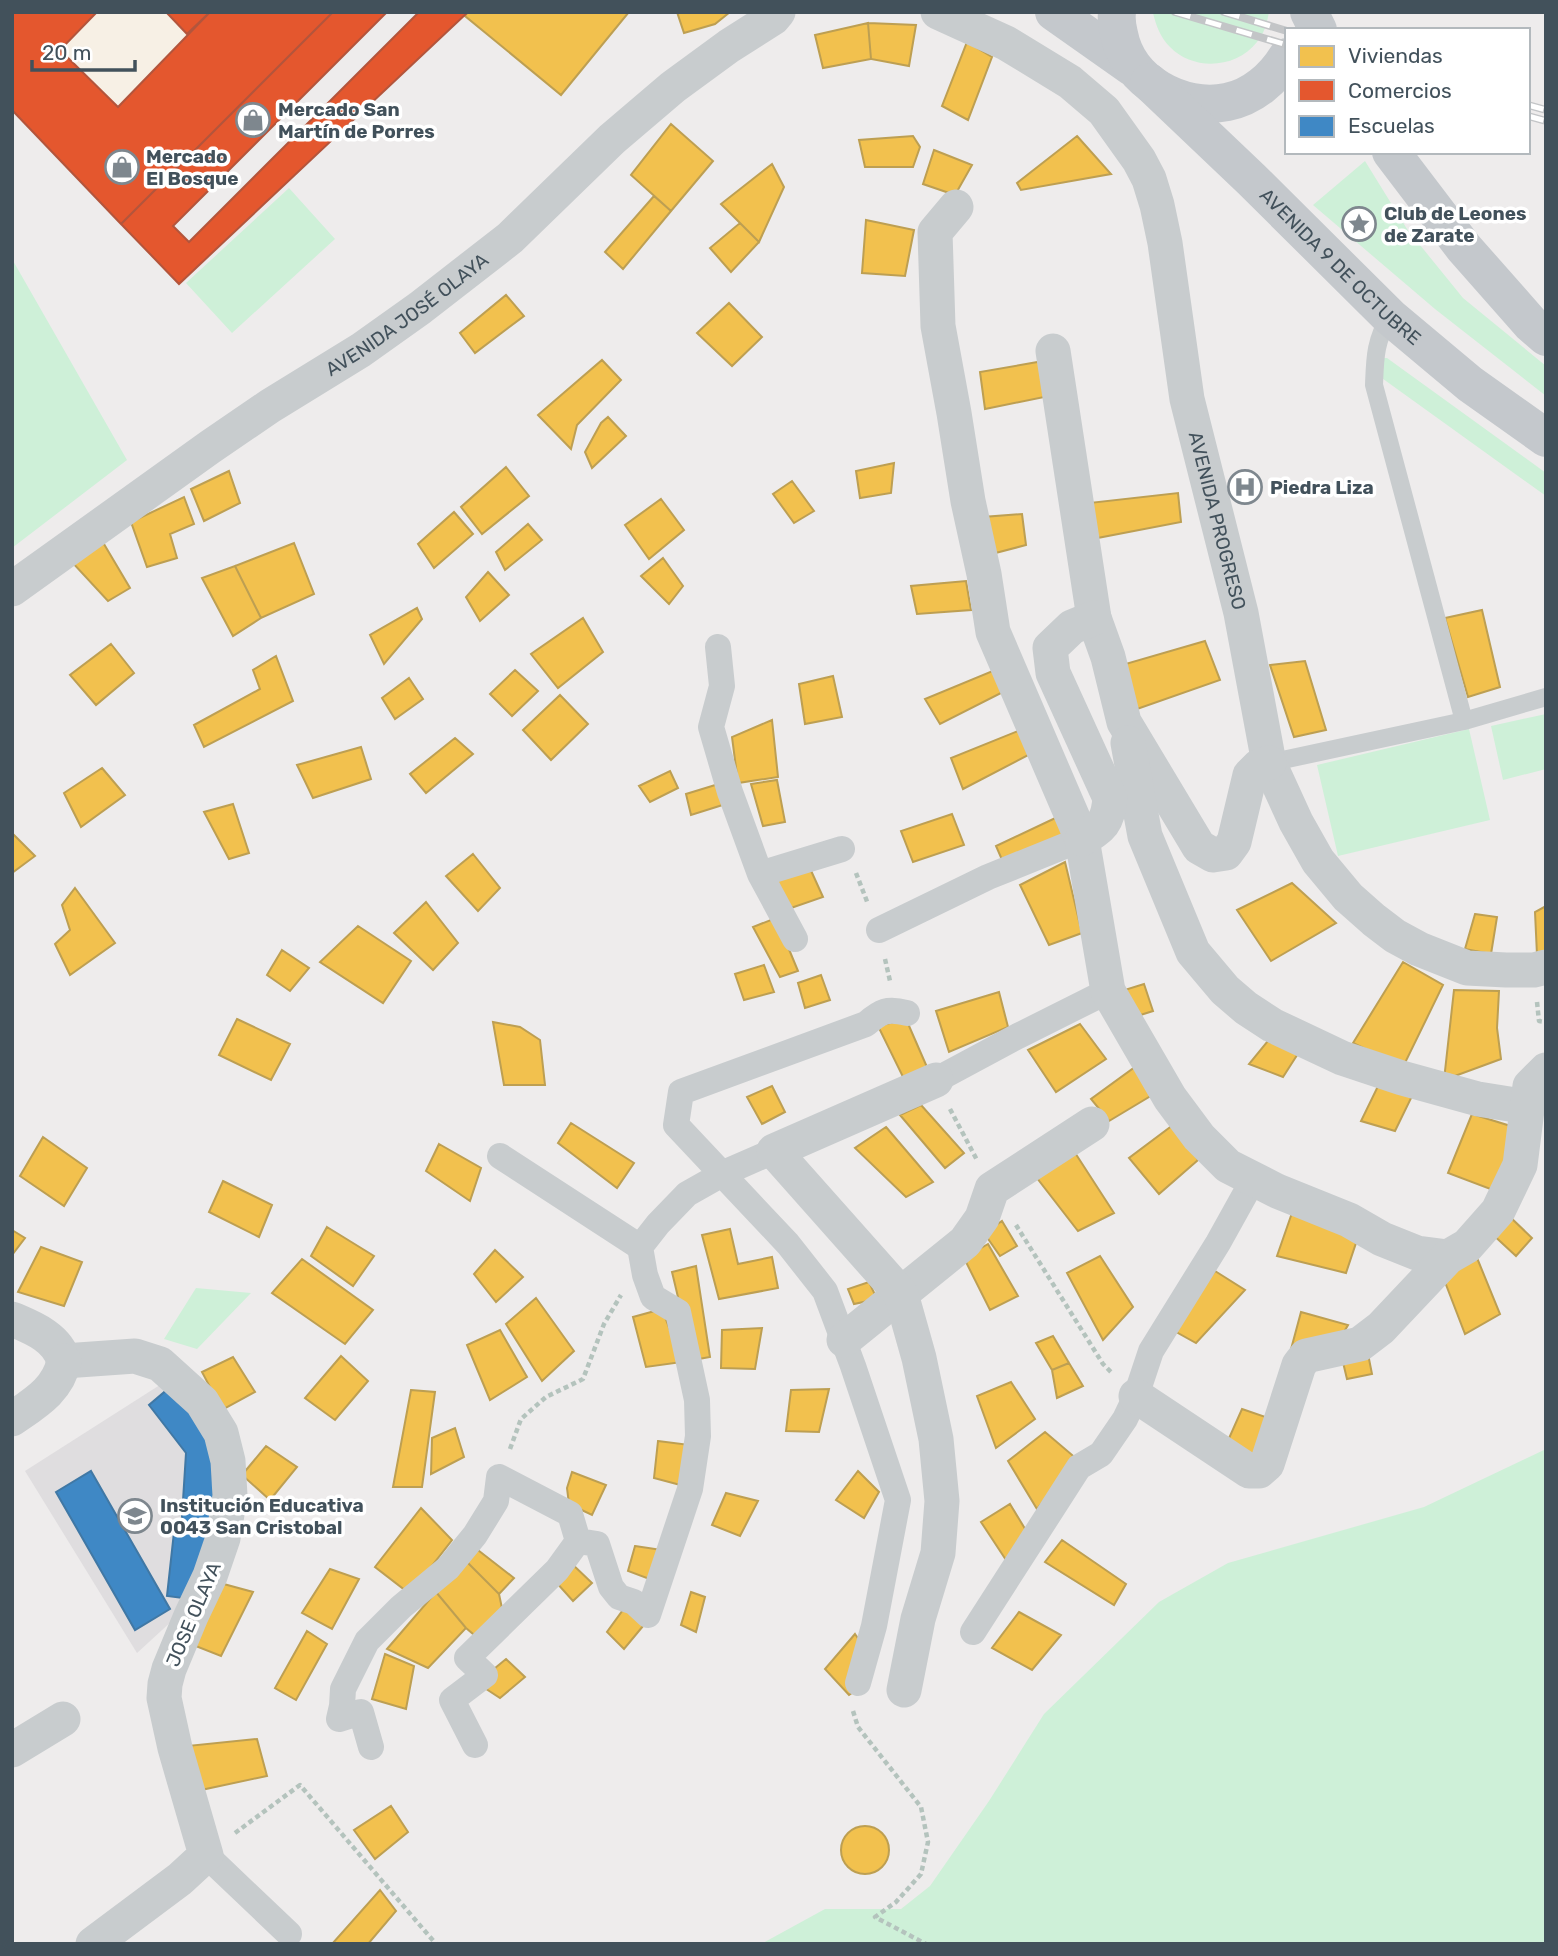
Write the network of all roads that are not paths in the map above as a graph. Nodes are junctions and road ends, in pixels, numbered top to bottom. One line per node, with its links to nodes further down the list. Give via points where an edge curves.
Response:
1 (938, 12): 21 (street, AVENIDA PROGRESO, via 1006,43 1070,82 1104,111 1149,179 1165,243 1187,399 1241,613)
2 (1054, 12): 8 (main road)
3 (1116, 12): 8 (main road, via 1121,44)
4 (1309, 12): 6 (main road)
5 (783, 14): 15 (street, AVENIDA JOSÉ OLAYA, via 673,86 510,238 420,307 210,447)
6 (1317, 28)
7 (1285, 60): 8 (main road, via 1255,91 1229,102 1201,104 1173,97)
8 (1140, 74): 11 (main road, AVENIDA 9 DE OCTUBRE)
9 (1393, 154): 12 (main road, via 1464,248)
10 (956, 207): 22 (street, via 935,232 938,326 993,632)
11 (1390, 317): 14 (main road, AVENIDA 9 DE OCTUBRE, via 1470,384); 19 (lane, via 1378,342 1374,385)
12 (1546, 337)
13 (1053, 351): 16 (street)
14 (1546, 438)
15 (12, 589)
16 (1094, 618): 20 (street); 22 (street, via 1072,627 1050,648 1053,673 1110,798 1101,828)
17 (718, 647): 24 (street, via 722,686 711,727)
18 (1546, 696): 19 (lane)
19 (1464, 721): 21 (lane)
20 (1124, 722): 21 (street, via 1199,847 1213,855 1226,853 1234,842 1250,775); 32 (street, via 1145,836 1192,951 1226,990 1272,1025 1342,1058 1478,1099)
21 (1269, 763): 27 (street, AVENIDA PROGRESO, via 1318,860 1348,897 1395,936 1467,968)
22 (1082, 839): 25 (street, via 988,877); 28 (street)
23 (842, 849): 24 (street)
24 (760, 874): 26 (street)
25 (879, 930)
26 (795, 939)
27 (1546, 967)
28 (1108, 991): 31 (street); 37 (street, via 1170,1098 1199,1137 1228,1166)
29 (907, 1013): 36 (street, via 891,1009 878,1013 866,1024 681,1092 676,1125)
30 (1546, 1070): 32 (street, via 1530,1086)
31 (936, 1080): 34 (street)
32 (1528, 1107): 39 (street, via 1520,1165 1498,1211 1467,1246)
33 (1092, 1124): 40 (street, via 992,1189 982,1218 965,1242)
34 (774, 1151): 36 (street); 40 (street)
35 (500, 1156): 38 (street)
36 (722, 1174): 38 (street, via 687,1194); 42 (street, via 825,1291)
37 (1253, 1180): 39 (street, via 1394,1244); 44 (street, via 1151,1351)
38 (640, 1247): 46 (street, via 653,1297 678,1312 696,1400 698,1436 690,1489 648,1615 611,1587 597,1544)
39 (1448, 1258): 44 (street, via 1360,1344 1306,1356 1267,1464 1259,1471 1249,1471)
40 (901, 1294): 42 (street); 49 (street, via 936,1439 942,1501 938,1553 918,1619)
41 (12, 1319): 43 (street, via 47,1336)
42 (844, 1340): 48 (street, via 898,1500)
43 (64, 1361): 45 (street, via 58,1381); 54 (street, JOSE OLAYA, via 135,1356 160,1364 202,1402 221,1433 230,1496 223,1538 164,1685 175,1748)
44 (1136, 1396): 47 (street, via 1101,1454 1079,1467)
45 (12, 1419)
46 (578, 1541): 51 (street, via 557,1570 467,1658 485,1675 452,1700); 52 (street, via 570,1514 499,1477 496,1501 475,1535 448,1568 367,1641 343,1689 339,1719 361,1712)
47 (973, 1632)
48 (858, 1684)
49 (904, 1690)
50 (63, 1719): 53 (street)
51 (475, 1745)
52 (371, 1746)
53 (12, 1750)
54 (206, 1855): 55 (street); 56 (street)
55 (289, 1934)
56 (93, 1944)

